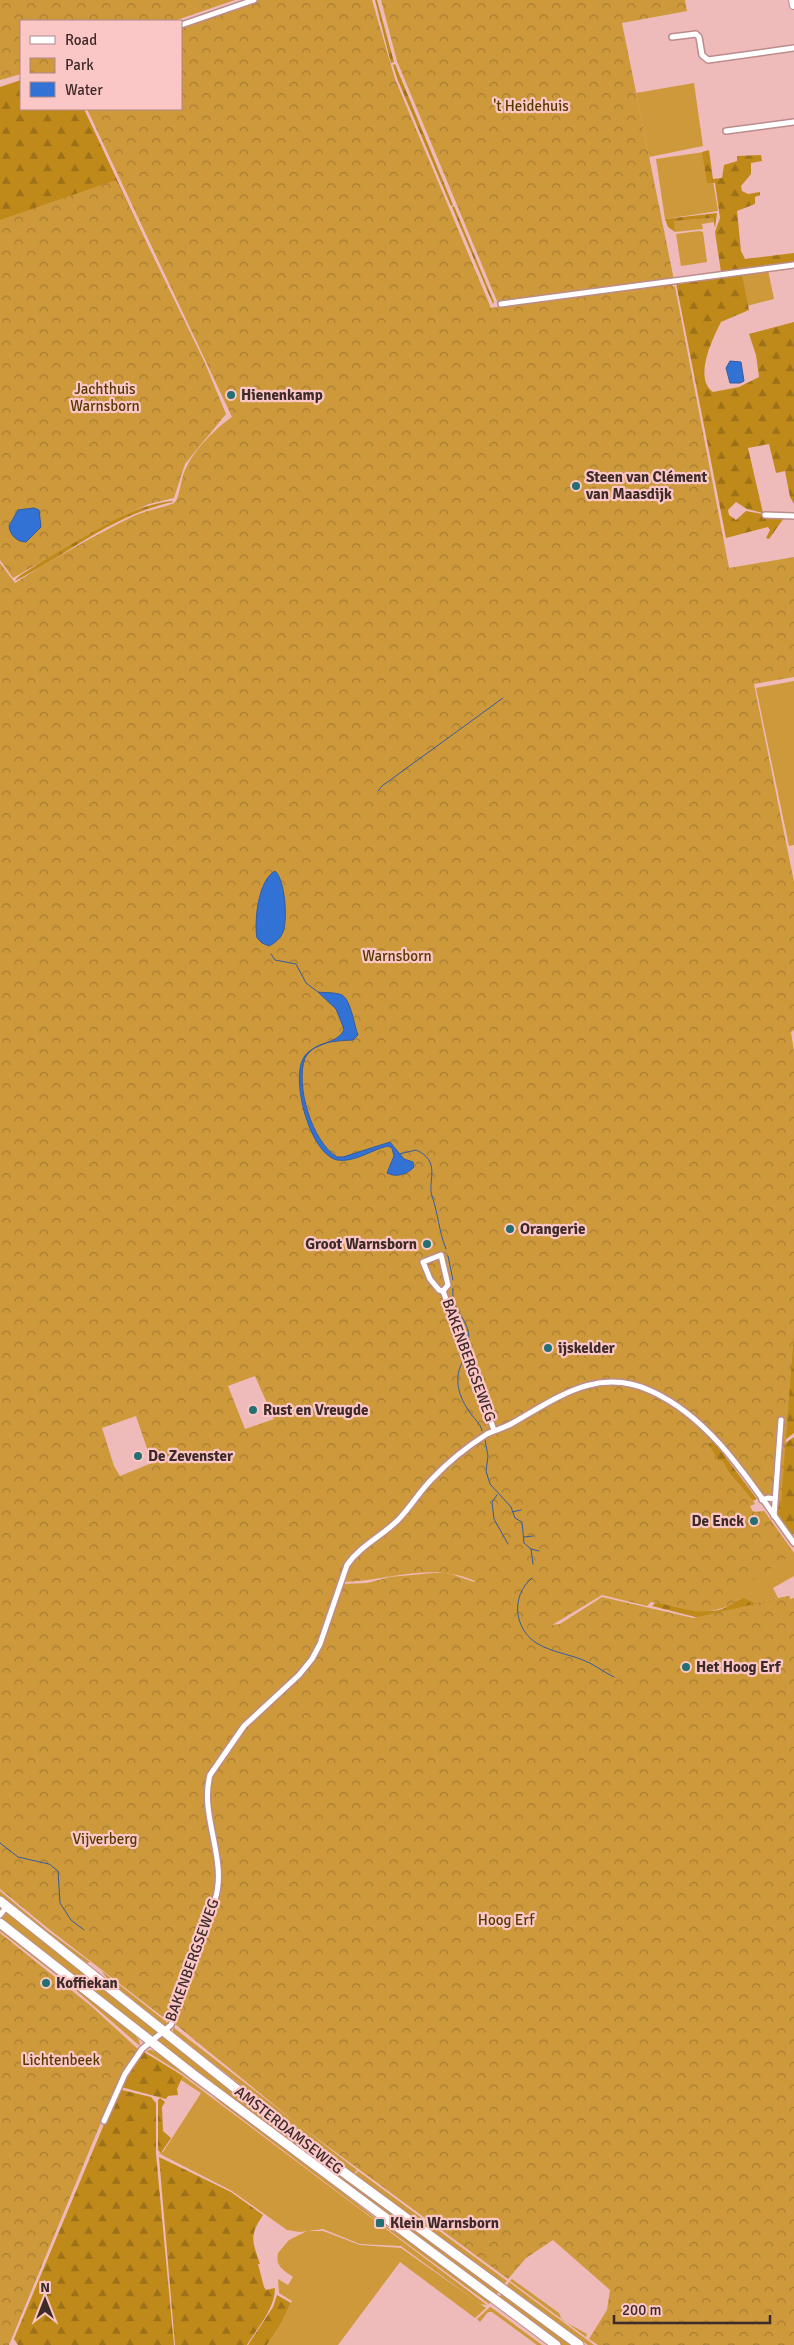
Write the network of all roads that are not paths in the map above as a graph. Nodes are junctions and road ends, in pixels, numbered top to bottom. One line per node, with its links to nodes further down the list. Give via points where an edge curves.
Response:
1 (254, 0): 4 (street)
2 (793, 0): 3 (main road)
3 (794, 5)
4 (182, 25)
5 (672, 37): 6 (street, via 696,34 702,55 708,60)
6 (794, 48)
7 (794, 122): 8 (street)
8 (726, 131)
9 (794, 266): 10 (street)
10 (501, 304)
11 (764, 514): 12 (street)
12 (794, 516)
13 (443, 1290): 13 (street, BAKENBERGSEWEG, via 448,1285 441,1255 423,1262 434,1286); 15 (street, BAKENBERGSEWEG)
14 (781, 1420): 16 (street)
15 (494, 1430): 17 (street, BAKENBERGSEWEG, via 573,1389 599,1382 627,1382 657,1394 700,1424); 23 (street, BAKENBERGSEWEG, via 440,1472 398,1520 354,1555 312,1659 244,1726 214,1767 208,1783 208,1814 219,1886 172,2022)
16 (775, 1499): 17 (street); 18 (street)
17 (762, 1500): 18 (street, BAKENBERGSEWEG)
18 (774, 1516): 19 (street, BAKENBERGSEWEG)
19 (793, 1540)
20 (3, 1904): 21 (street, AMSTERDAMSEWEG); 23 (main road, AMSTERDAMSEWEG)
21 (0, 1915)
22 (0, 1923): 24 (main road, AMSTERDAMSEWEG)
23 (163, 2031): 24 (street, BAKENBERGSEWEG); 27 (main road, AMSTERDAMSEWEG, via 308,2146)
24 (151, 2042): 25 (street, BAKENBERGSEWEG, via 125,2074); 26 (main road, AMSTERDAMSEWEG)
25 (104, 2121)
26 (556, 2345)
27 (579, 2345)

